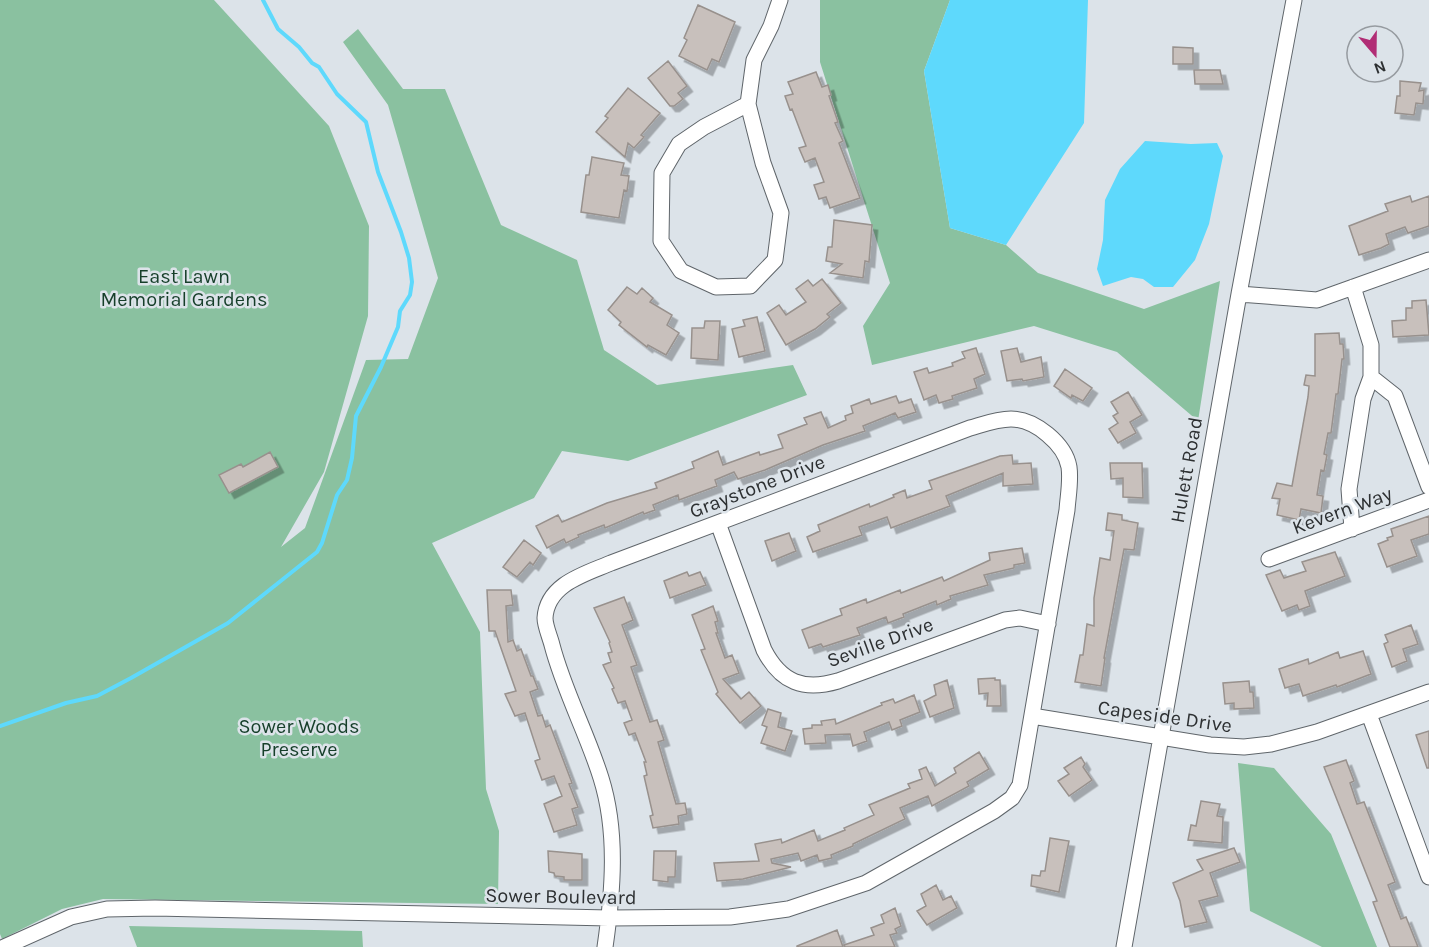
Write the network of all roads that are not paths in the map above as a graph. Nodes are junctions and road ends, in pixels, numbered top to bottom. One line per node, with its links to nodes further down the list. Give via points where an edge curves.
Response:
1 (780, 0): 3 (street, via 754,60)
2 (1294, 0): 6 (street, Hulett Road)
3 (748, 104): 3 (street, via 781,213 775,260 750,286 716,287 681,272 661,241 662,173 679,144)
4 (1429, 260): 5 (street)
5 (1353, 287): 6 (street, via 1317,300); 7 (street, via 1371,345)
6 (1239, 294): 17 (street, Hulett Road)
7 (1371, 377): 8 (street, via 1395,396); 11 (street, via 1363,399 1349,489)
8 (1429, 487)
9 (1429, 500): 11 (street, Kevern Way)
10 (718, 524): 13 (street, Seville Drive, via 764,650 771,664 791,681 819,687 1005,620 1020,618); 13 (street, Graystone Drive, via 970,428 999,419 1015,419 1053,438 1069,466 1067,510); 19 (street, Graystone Drive, via 572,580 552,596 545,619 556,660 602,780 610,823)
11 (1352, 529): 12 (street, Kevern Way)
12 (1269, 559)
13 (1048, 624): 16 (street, Graystone Drive)
14 (1429, 692): 15 (street, Capeside Drive)
15 (1369, 714): 17 (street, Capeside Drive, via 1317,732 1257,746 1227,747); 18 (street)
16 (1032, 716): 17 (street, Capeside Drive); 19 (street, Sower Boulevard, via 1020,785 1012,798 866,883 788,909 730,917)
17 (1160, 738): 22 (street, Hulett Road)
18 (1429, 877)
19 (609, 918): 20 (street, Sower Boulevard, via 107,909 71,916); 21 (street, Graystone Drive)
20 (4, 947)
21 (605, 947)
22 (1124, 947)

